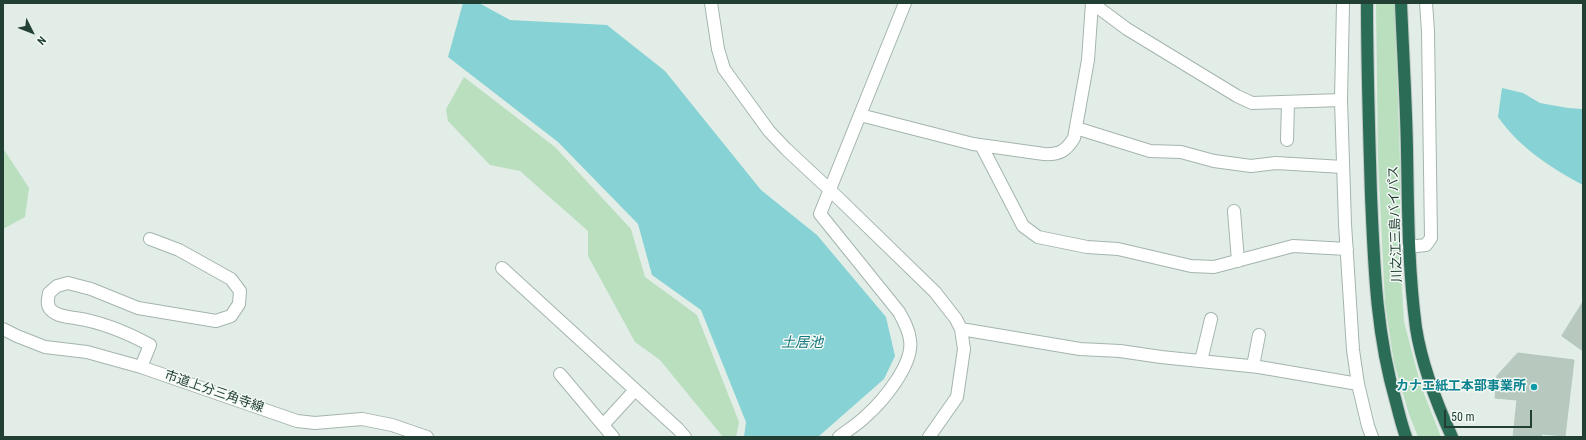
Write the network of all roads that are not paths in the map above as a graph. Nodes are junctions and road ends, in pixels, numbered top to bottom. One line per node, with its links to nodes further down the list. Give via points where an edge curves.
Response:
1 (711, 3): 14 (street, via 718,49 724,69 769,131)
2 (905, 3): 9 (street)
3 (1343, 3): 7 (street)
4 (1367, 3): 38 (highway, 川之江三島バイパス, via 1374,284 1385,360)
5 (1401, 3): 17 (highway, 川之江三島バイパス, via 1406,97)
6 (1426, 3): 17 (street, via 1431,238 1426,245)
7 (1341, 100): 8 (street); 13 (street)
8 (1288, 102): 10 (street, via 1252,103 1237,96 1127,29 1092,3 1088,60); 11 (street)
9 (860, 115): 12 (street); 14 (street)
10 (1076, 128): 12 (street, via 1070,145 1054,154); 13 (street, via 1150,151 1181,152 1214,161 1251,166 1276,163)
11 (1287, 140)
12 (981, 145): 19 (street, via 1023,226 1038,237 1087,247 1118,249 1191,266 1214,266)
13 (1343, 167): 18 (street)
14 (830, 190): 23 (street, via 935,292); 35 (street, via 820,214 899,312 907,327 910,342 909,356 902,373 867,416)
15 (1234, 211): 19 (street)
16 (150, 239): 27 (street, via 179,250 231,279 240,291 239,304 231,316 216,321 138,308 91,289 68,283 49,292 47,303 61,316 92,320 126,332 150,345)
17 (1408, 247): 39 (highway, 川之江三島バイパス, via 1416,328 1425,368 1436,403)
18 (1347, 249): 19 (street, via 1293,246); 29 (street)
19 (1238, 261)
20 (502, 268): 30 (street)
21 (1211, 319): 25 (street)
22 (3, 329): 27 (street, 市道上分三角寺線, via 45,347 87,352)
23 (961, 329): 25 (street, via 1080,349); 36 (street, via 964,349 957,397)
24 (1259, 335): 26 (street)
25 (1201, 361): 26 (street)
26 (1253, 366): 29 (street)
27 (141, 367): 32 (street, 市道上分三角寺線, via 297,421 315,423 362,419 392,425)
28 (560, 374): 31 (street)
29 (1358, 384): 37 (street)
30 (635, 390): 31 (street); 34 (street)
31 (603, 425): 33 (street)
32 (427, 437)
33 (613, 437)
34 (684, 437)
35 (839, 437)
36 (929, 437)
37 (1372, 437)
38 (1406, 437)
39 (1452, 437)

